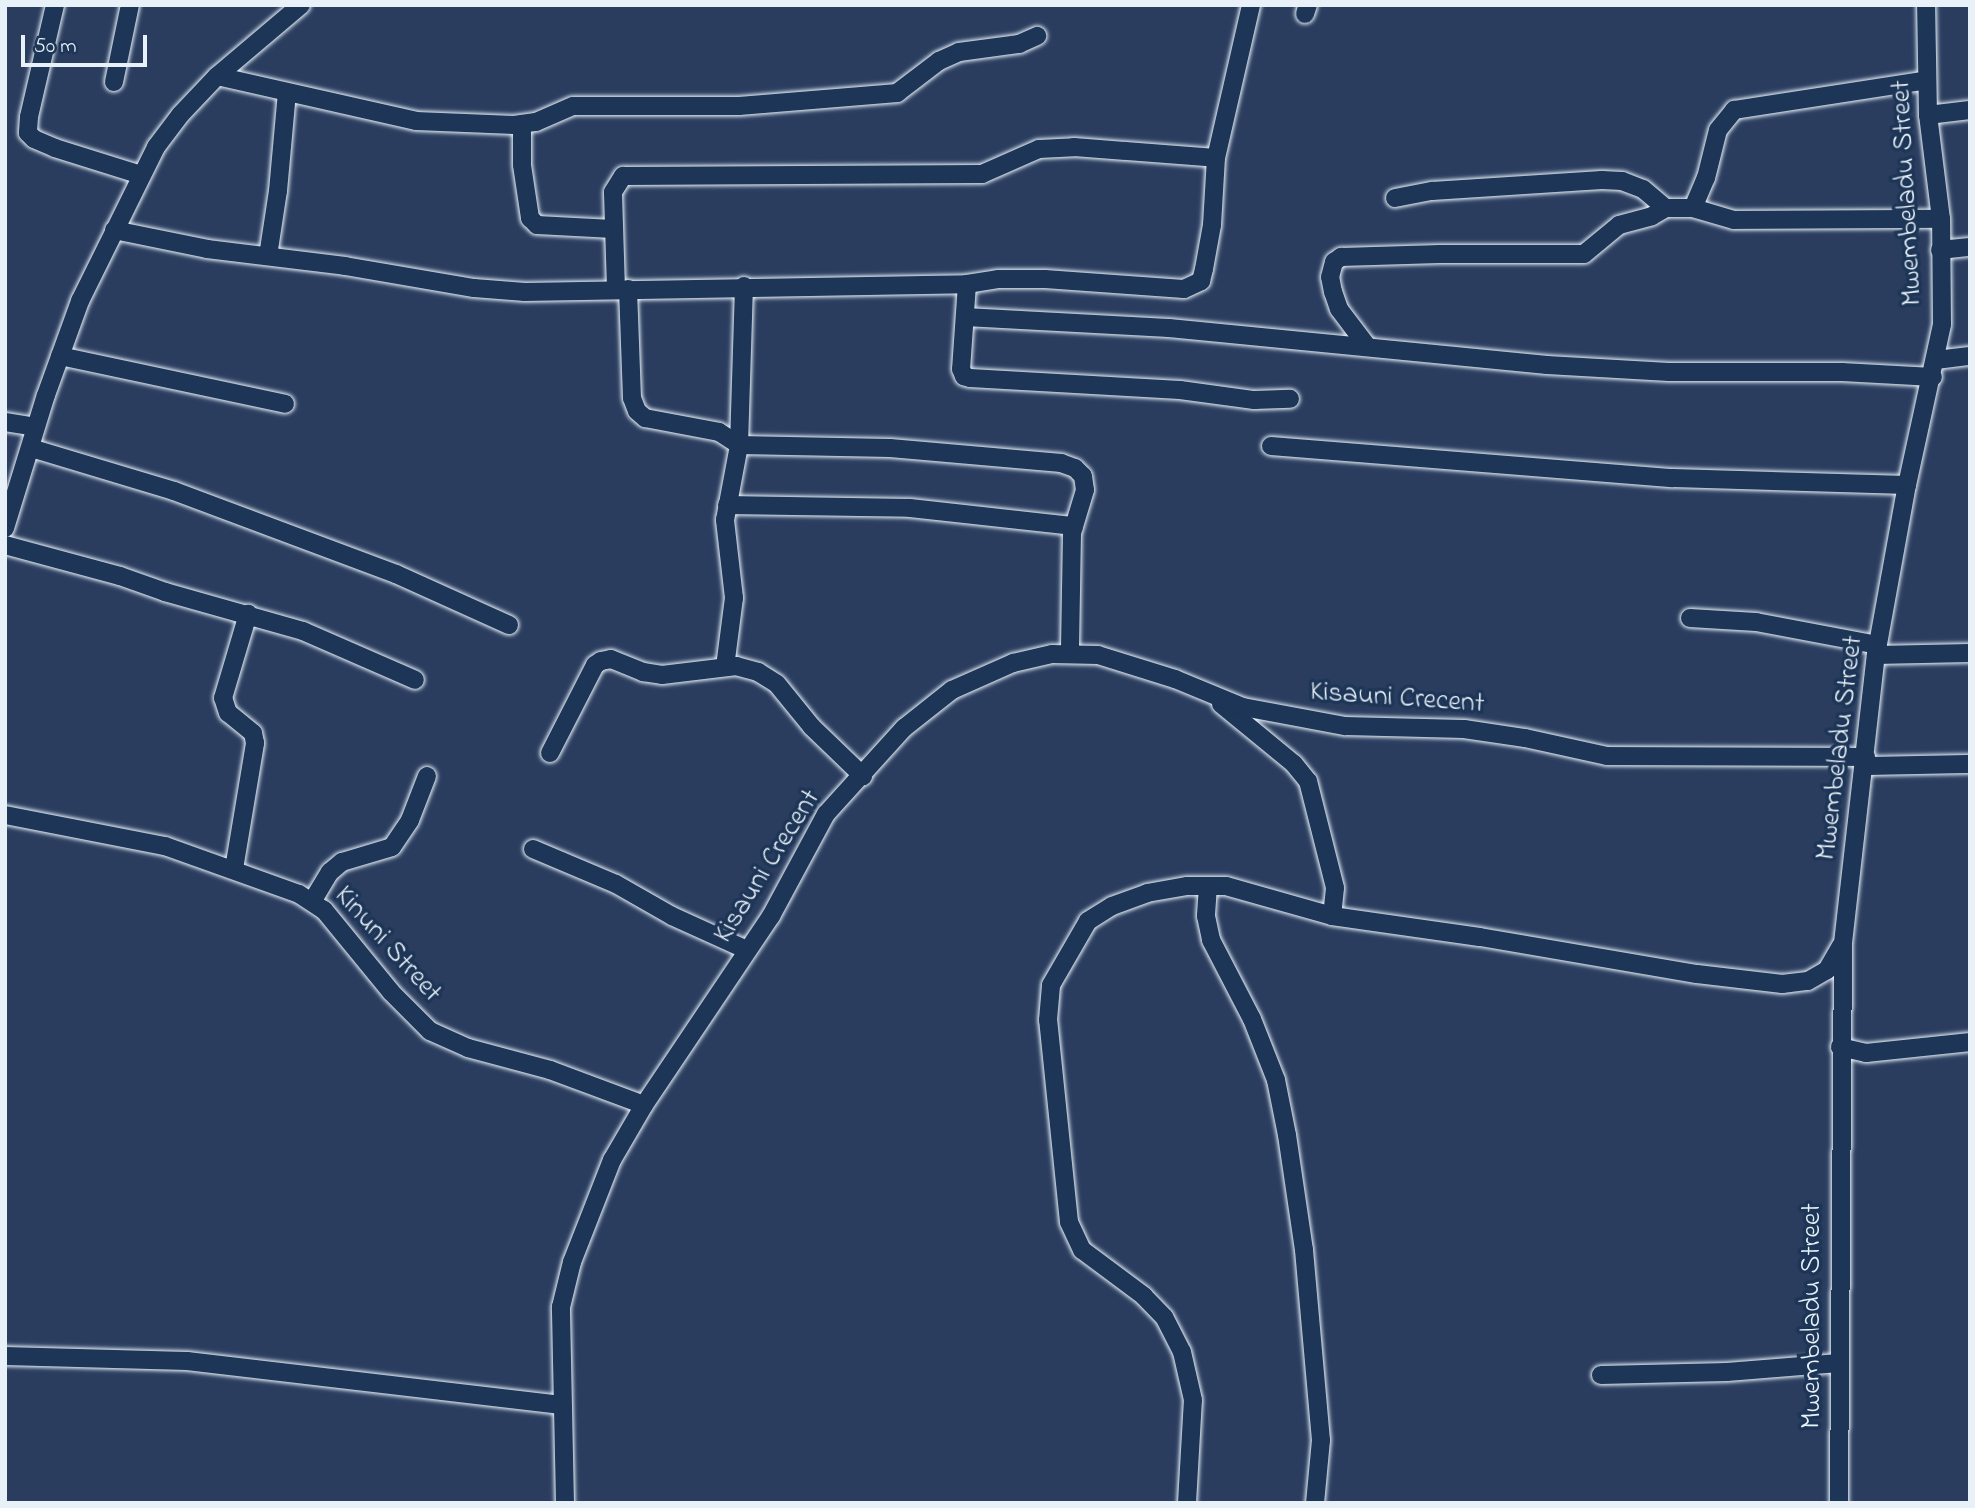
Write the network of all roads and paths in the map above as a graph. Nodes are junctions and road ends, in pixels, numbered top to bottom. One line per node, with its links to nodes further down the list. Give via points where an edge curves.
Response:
1 (55, 5): 15 (street, via 28,133 55,148)
2 (130, 5): 9 (street)
3 (301, 5): 7 (street)
4 (1251, 5): 14 (street)
5 (1926, 5): 8 (street, Mwembeladu Street)
6 (1037, 36): 13 (street, via 1019,44 959,52 939,61 897,93 739,106 573,106)
7 (217, 76): 10 (street); 15 (street, via 181,114)
8 (1927, 80): 12 (street, Mwembeladu Street); 18 (street, via 1734,110 1718,130)
9 (114, 82)
10 (288, 93): 13 (street, via 416,121); 24 (street)
11 (1970, 110): 12 (street)
12 (1928, 115): 19 (street, Mwembeladu Street)
13 (522, 124): 20 (street, via 530,218 537,225)
14 (1216, 158): 20 (street, via 1039,149 982,174 623,176 614,191); 25 (street, via 1205,270 1195,285 1184,289 1045,279)
15 (141, 175): 21 (street)
16 (1395, 198): 17 (street, via 1432,191 1622,181)
17 (1666, 208): 18 (street); 29 (street, via 1619,225 1584,254 1340,257 1330,277 1333,292 1339,310)
18 (1693, 208): 19 (street, via 1734,220)
19 (1941, 219): 23 (street, Mwembeladu Street)
20 (613, 229): 27 (street)
21 (114, 230): 24 (street); 30 (street)
22 (1970, 247): 23 (street)
23 (1940, 250): 32 (street, Mwembeladu Street, via 1942,324)
24 (268, 256): 27 (street, via 474,288 526,292)
25 (967, 284): 26 (street); 28 (street)
26 (744, 286): 27 (street); 37 (street)
27 (622, 289): 37 (street, via 637,411 645,418 719,432)
28 (965, 317): 29 (street, via 1169,328); 33 (street, via 961,369 970,378 1180,390 1254,400)
29 (1367, 346): 32 (street, via 1669,372)
30 (60, 356): 34 (street); 36 (street)
31 (1970, 356): 32 (street)
32 (1934, 368): 40 (street, Mwembeladu Street)
33 (1290, 398)
34 (285, 404)
35 (5, 422): 36 (street)
36 (36, 427): 39 (street)
37 (739, 445): 41 (street); 42 (street, via 890,448 1060,463 1083,476 1085,490)
38 (1271, 446): 40 (street, via 1673,478)
39 (32, 448): 43 (street); 47 (street, via 174,491 396,574)
40 (1907, 485): 48 (street, Mwembeladu Street)
41 (727, 505): 42 (street, via 911,508); 51 (street, via 734,598)
42 (1074, 526): 49 (street)
43 (5, 528)
44 (5, 545): 45 (street)
45 (248, 614): 52 (street, via 303,631); 61 (street, via 223,698 228,713 253,733 255,744)
46 (1690, 618): 48 (street, via 1756,622)
47 (509, 625)
48 (1877, 650): 50 (street); 55 (street, Mwembeladu Street)
49 (1070, 653): 53 (street, Kisauni Crecent, via 1117,659); 58 (street, Kisauni Crecent, via 1013,663 952,690 904,728)
50 (1970, 653)
51 (725, 667): 54 (street, via 662,675 611,659 601,661); 58 (street, via 758,673 777,684 812,727)
52 (415, 680)
53 (1210, 694): 55 (street, Kisauni Crecent, via 1243,707 1345,726 1477,730 1607,756); 64 (street, via 1308,781 1335,888)
54 (550, 752)
55 (1865, 762): 56 (street, Kisauni Crecent); 65 (street, Mwembeladu Street)
56 (1970, 764)
57 (427, 776): 63 (street, via 410,820 392,848 342,862 330,872)
58 (863, 776): 66 (street, Kisauni Crecent, via 816,829 771,916)
59 (5, 815): 61 (street, Kinuni Street, via 130,837)
60 (533, 849): 66 (street, via 616,884)
61 (234, 869): 63 (street, Kinuni Street)
62 (1209, 886): 64 (street, via 1254,892); 75 (street, via 1147,893 1088,921 1051,985 1048,1020 1065,1192 1076,1242 1164,1317 1189,1374 1193,1426); 76 (street, via 1206,916 1211,940 1252,1019 1276,1080 1287,1135 1304,1250 1321,1440)
63 (313, 901): 69 (street, Kinuni Street, via 430,1031 468,1048 550,1070)
64 (1332, 916): 65 (street, via 1782,984 1808,981 1826,970)
65 (1843, 943): 68 (street, Mwembeladu Street)
66 (747, 950): 69 (street, Kisauni Crecent)
67 (1970, 1041): 68 (street, via 1866,1053)
68 (1840, 1047): 71 (street, Mwembeladu Street)
69 (644, 1105): 73 (street, Kisauni Crecent, via 612,1160 572,1262 561,1307)
70 (5, 1356): 73 (street, via 187,1361)
71 (1839, 1363): 72 (street); 77 (street, Mwembeladu Street)
72 (1601, 1375)
73 (561, 1405): 74 (street, Kisauni Crecent)
74 (565, 1503)
75 (1187, 1503)
76 (1315, 1503)
77 (1839, 1503)

